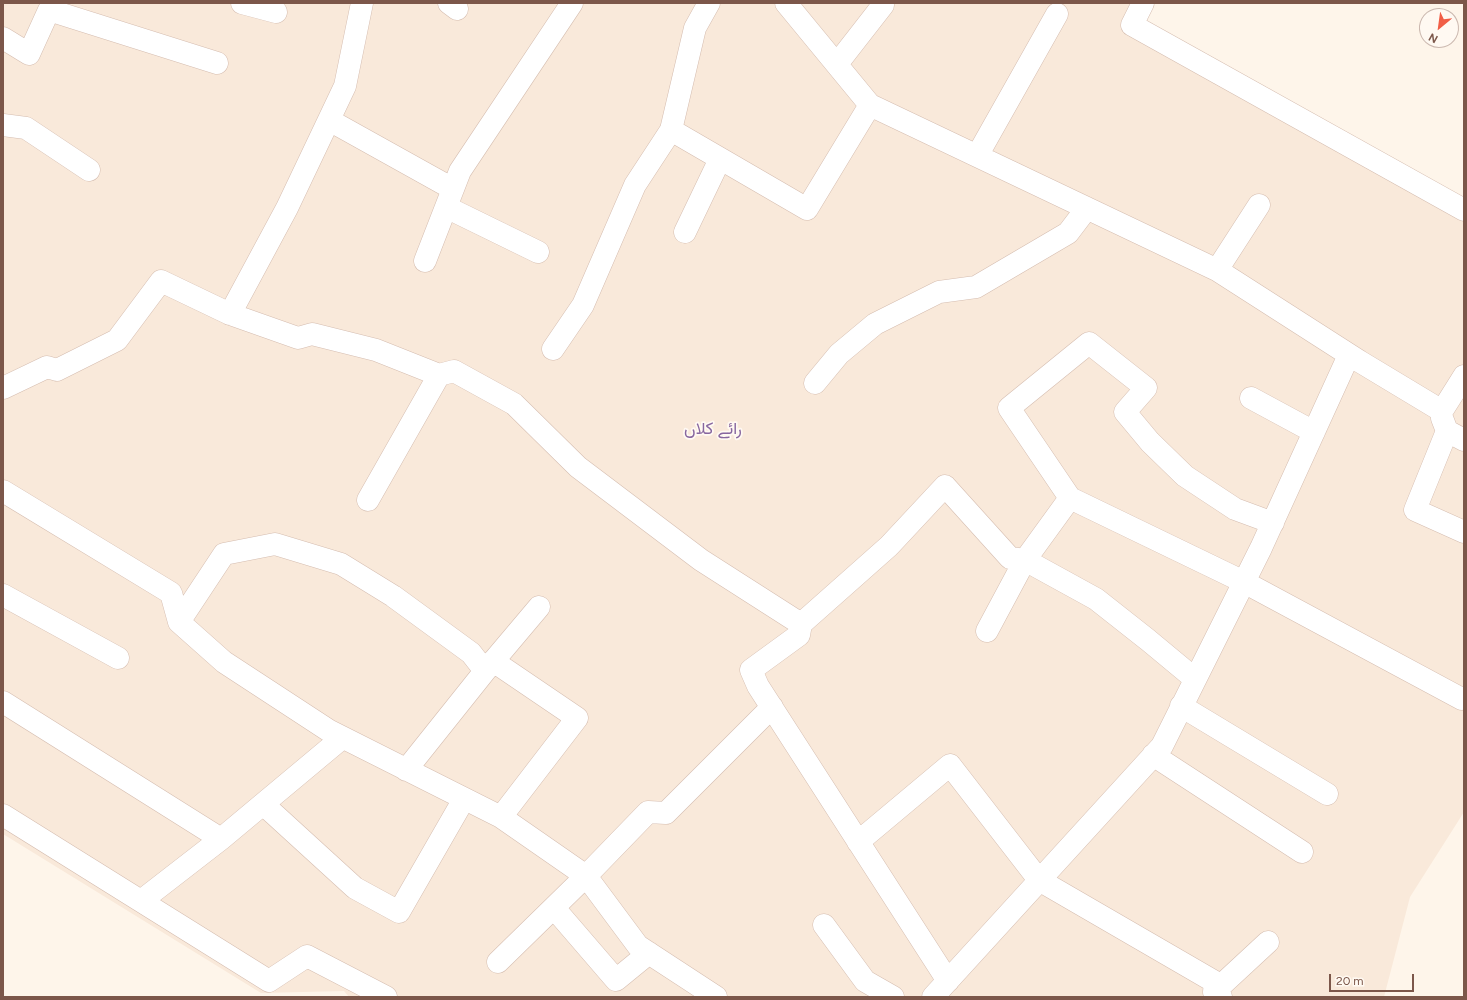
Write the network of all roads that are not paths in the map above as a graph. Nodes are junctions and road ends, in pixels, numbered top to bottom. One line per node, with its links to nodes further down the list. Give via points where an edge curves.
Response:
1 (242, 3): 8 (street)
2 (362, 3): 14 (street, via 345,86)
3 (572, 3): 20 (street, via 460,172)
4 (709, 3): 16 (street, via 695,28)
5 (786, 3): 12 (street)
6 (1143, 3): 23 (street, via 1132,25)
7 (883, 5): 12 (street)
8 (276, 12)
9 (1057, 14): 17 (street)
10 (3, 38): 11 (street, via 29,54 49,10)
11 (217, 63)
12 (837, 64): 13 (street)
13 (870, 104): 17 (street); 18 (street, via 806,209)
14 (329, 120): 20 (street); 28 (street, via 287,208)
15 (3, 125): 19 (street, via 26,128)
16 (671, 130): 18 (street); 29 (street, via 635,185 583,305)
17 (977, 156): 22 (street)
18 (720, 159): 24 (street)
19 (89, 170)
20 (450, 198): 25 (street); 26 (street)
21 (1260, 205): 27 (street)
22 (1087, 208): 27 (street); 33 (street, via 1068,233 976,287 939,292 875,324 839,354)
23 (1464, 210)
24 (686, 232)
25 (538, 252)
26 (425, 261)
27 (1217, 270): 30 (street)
28 (230, 314): 31 (street, via 298,338 312,334 376,350); 34 (street, via 160,281 117,340 57,370 47,367)
29 (554, 349)
30 (1359, 361): 36 (street); 37 (street, via 1349,355)
31 (439, 375): 41 (street); 49 (street, via 454,371 514,404 578,467 701,560)
32 (1464, 376): 36 (street, via 1442,411)
33 (815, 383)
34 (3, 388)
35 (1251, 398): 37 (street)
36 (1437, 408): 38 (street)
37 (1314, 432): 42 (street)
38 (1455, 436): 43 (street, via 1415,510)
39 (3, 491): 48 (street, via 171,593)
40 (1070, 498): 42 (street, via 1009,408 1089,343 1146,388 1125,412 1150,442 1185,476 1228,505); 44 (street); 45 (street)
41 (368, 500)
42 (1273, 523): 45 (street)
43 (1464, 532)
44 (1025, 560): 49 (street, via 1010,558 945,486 889,546); 50 (street); 53 (street, via 1096,599)
45 (1244, 582): 53 (street); 54 (street)
46 (3, 595): 51 (street)
47 (539, 607): 52 (street)
48 (179, 622): 52 (street, via 224,554 275,544 341,564 393,596); 58 (street, via 224,662)
49 (801, 624): 57 (street, via 799,635 751,670)
50 (987, 630)
51 (118, 658)
52 (489, 666): 60 (street); 65 (street, via 577,718)
53 (1195, 680): 56 (street)
54 (1462, 699)
55 (3, 702): 66 (street)
56 (1181, 706): 59 (street, via 1162,746); 61 (street)
57 (772, 707): 67 (street); 69 (street, via 666,813 648,812)
58 (342, 738): 60 (street); 63 (street)
59 (1153, 755): 68 (street); 70 (street)
60 (406, 770): 62 (street)
61 (1328, 794)
62 (464, 799): 63 (street, via 399,912 355,888); 65 (street)
63 (263, 804): 66 (street)
64 (3, 815): 71 (street)
65 (501, 817): 69 (street)
66 (221, 839): 71 (street)
67 (858, 842): 70 (street, via 950,765); 77 (street)
68 (1302, 852)
69 (586, 876): 72 (street); 75 (street, via 638,946)
70 (1040, 880): 77 (street); 78 (street, via 1215,982)
71 (141, 901): 79 (street, via 269,980 307,956)
72 (554, 908): 75 (street, via 616,980); 76 (street)
73 (824, 924): 81 (street, via 865,981)
74 (1268, 942): 78 (street)
75 (649, 953): 80 (street)
76 (498, 962)
77 (948, 981): 82 (street)
78 (1217, 995)
79 (386, 997)
80 (716, 997)
81 (893, 997)
82 (933, 997)

